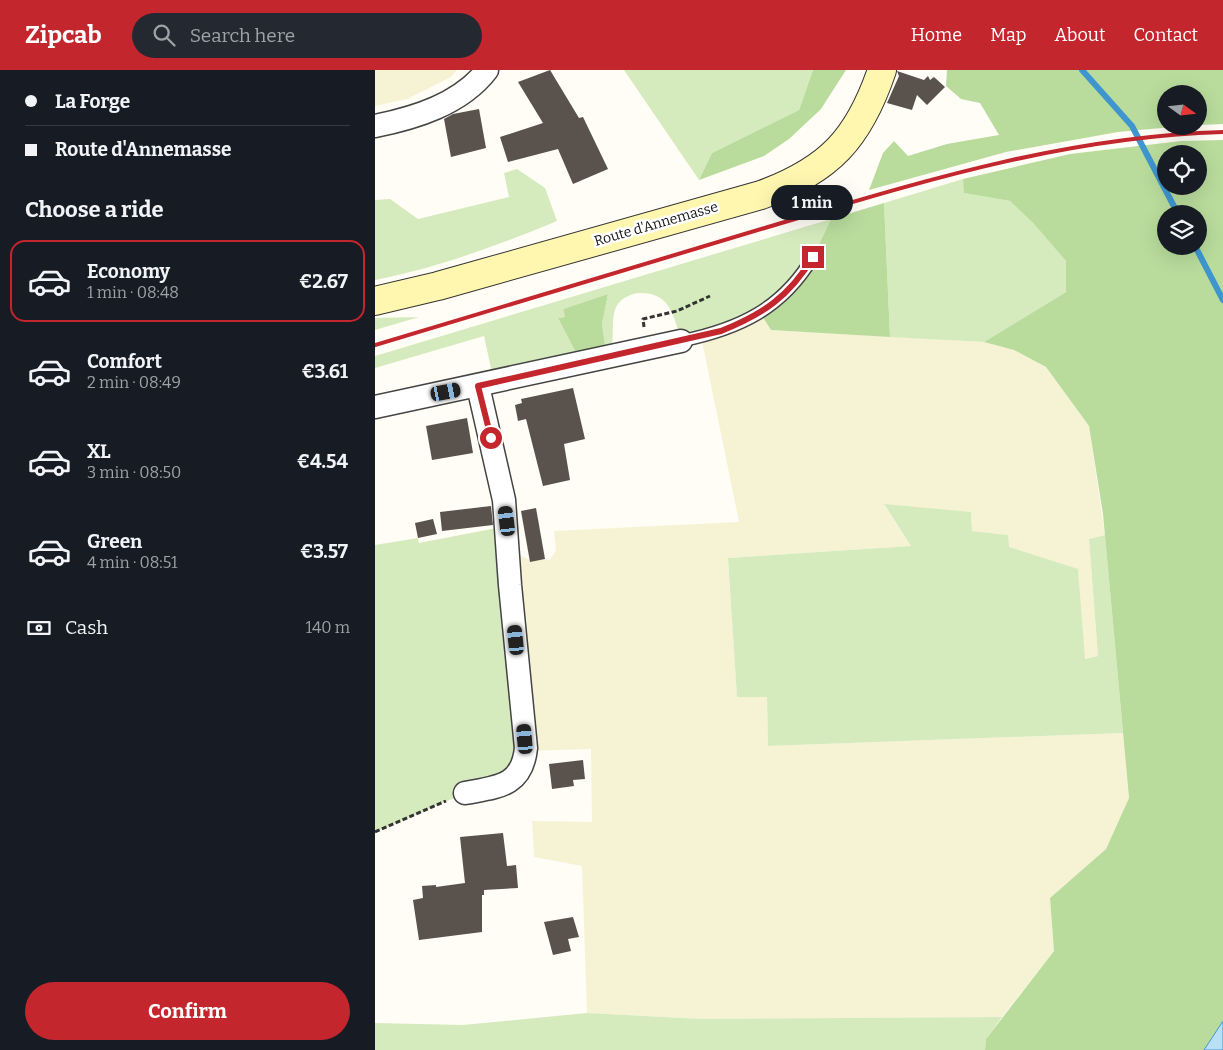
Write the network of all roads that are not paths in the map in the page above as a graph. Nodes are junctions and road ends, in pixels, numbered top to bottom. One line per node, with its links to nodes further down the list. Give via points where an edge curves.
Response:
1 (487, 70): 3 (street, via 473,86 446,103)
2 (882, 70): 5 (main road, Route d'Annemasse, via 871,99 848,140 821,164 789,185 447,284)
3 (375, 126)
4 (813, 257): 6 (lane, via 793,286 768,308 721,331)
5 (375, 300)
6 (681, 341): 7 (street)
7 (478, 386): 8 (street); 9 (street, via 504,500 526,748 521,770 510,781)
8 (375, 407)
9 (465, 794)

